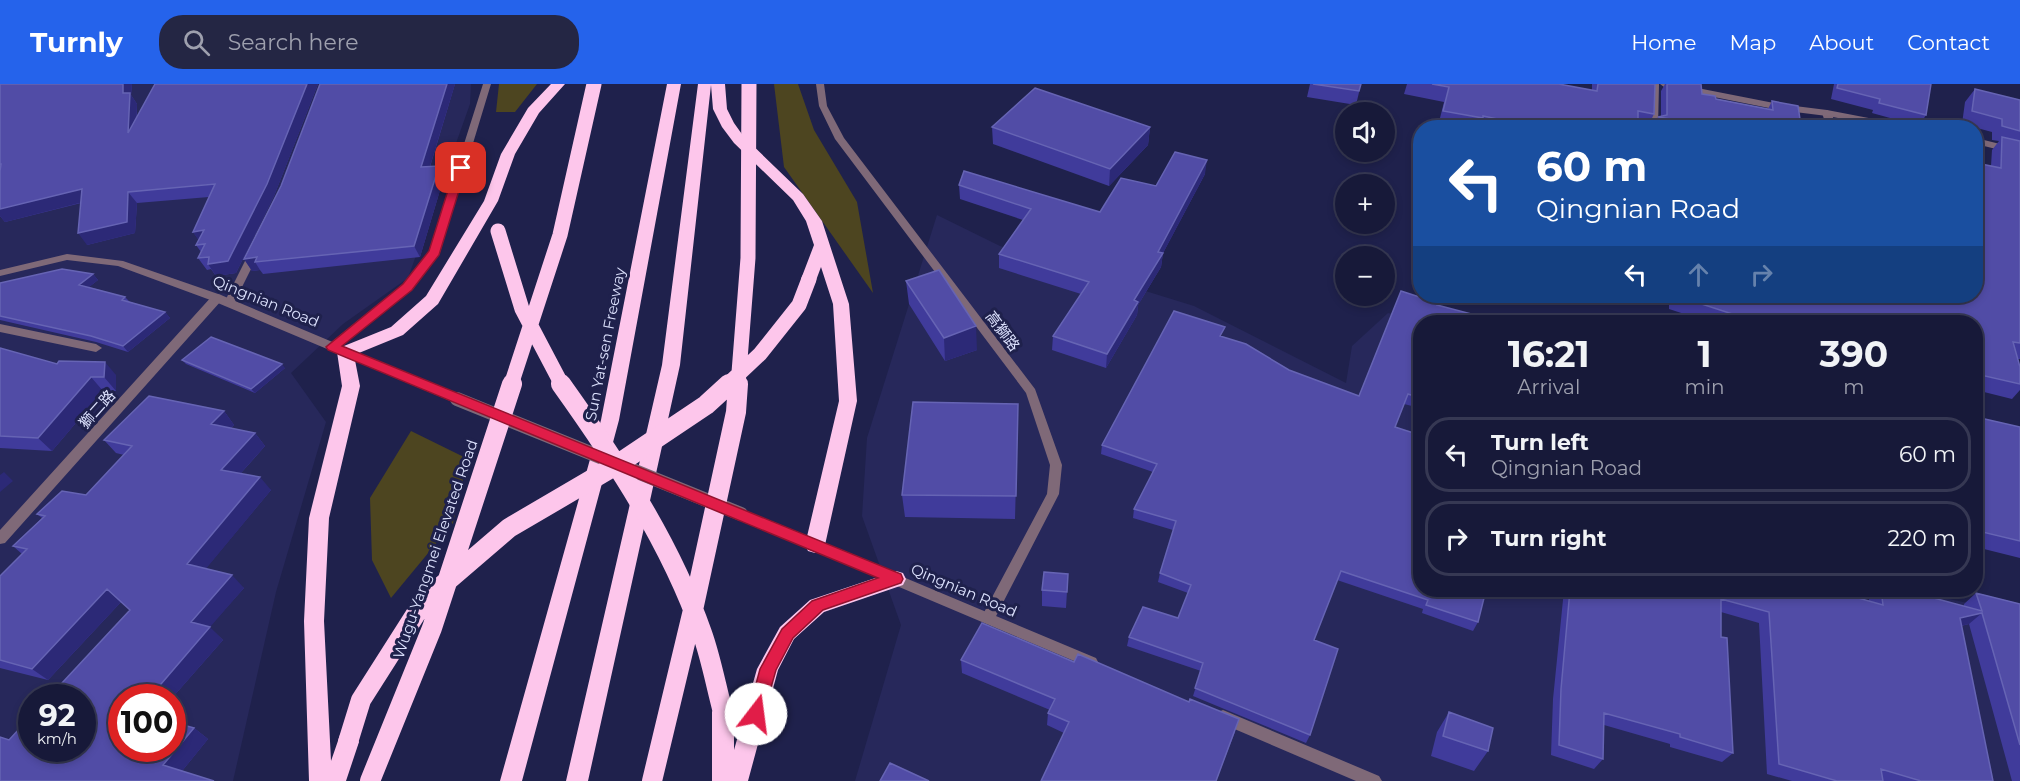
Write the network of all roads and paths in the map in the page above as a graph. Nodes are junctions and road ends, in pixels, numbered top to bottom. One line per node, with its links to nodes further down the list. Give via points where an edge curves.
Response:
1 (487, 84): 24 (street, via 435,252 407,287)
2 (558, 84): 17 (highway, via 528,120 508,154)
3 (594, 84): 34 (highway, Wugu-Yangmei Elevated Road, bridge, via 557,247 432,628)
4 (674, 84): 35 (highway, Sun Yat-sen Freeway, via 610,420)
5 (705, 84): 36 (highway, via 671,365)
6 (718, 84): 19 (highway, via 720,109 727,124 739,141 798,196 814,221)
7 (749, 84): 37 (highway, bridge, via 748,258 736,412)
8 (820, 84): 29 (street, 高獅路, via 823,106 840,139 1030,392 1056,465 1053,494)
9 (1655, 84): 12 (street)
10 (1664, 84): 11 (street)
11 (1827, 113): 13 (street); 14 (street)
12 (1653, 120)
13 (1829, 120)
14 (1863, 120)
15 (1983, 143): 16 (street)
16 (2020, 152)
17 (491, 201): 24 (highway, via 432,300 397,331); 25 (highway, bridge, via 522,309 557,378)
18 (260, 240): 21 (street, 獅二路)
19 (822, 244): 25 (highway, bridge, via 799,305 760,354 706,405); 27 (highway, via 840,304 848,401)
20 (0, 273): 21 (street, Qingnian Road, via 67,257 118,263)
21 (223, 301): 24 (street, Qingnian Road); 26 (street, 獅二路)
22 (0, 328): 23 (street)
23 (96, 348)
24 (339, 349): 25 (street, Qingnian Road, bridge); 32 (highway, via 351,386 319,518 314,621)
25 (618, 464): 27 (street, Qingnian Road, bridge); 33 (highway, bridge, via 509,528 424,601 361,700); 38 (highway, bridge, via 668,554 702,633 723,712)
26 (0, 539)
27 (815, 545): 28 (street, Qingnian Road)
28 (896, 579): 29 (street, Qingnian Road); 39 (highway, via 818,606 787,633 768,669)
29 (988, 618): 30 (street, Qingnian Road)
30 (1109, 669)
31 (1209, 711): 40 (street)
32 (320, 781)
33 (334, 781)
34 (370, 781)
35 (511, 781)
36 (577, 781)
37 (652, 781)
38 (723, 781)
39 (737, 781)
40 (1374, 781)

